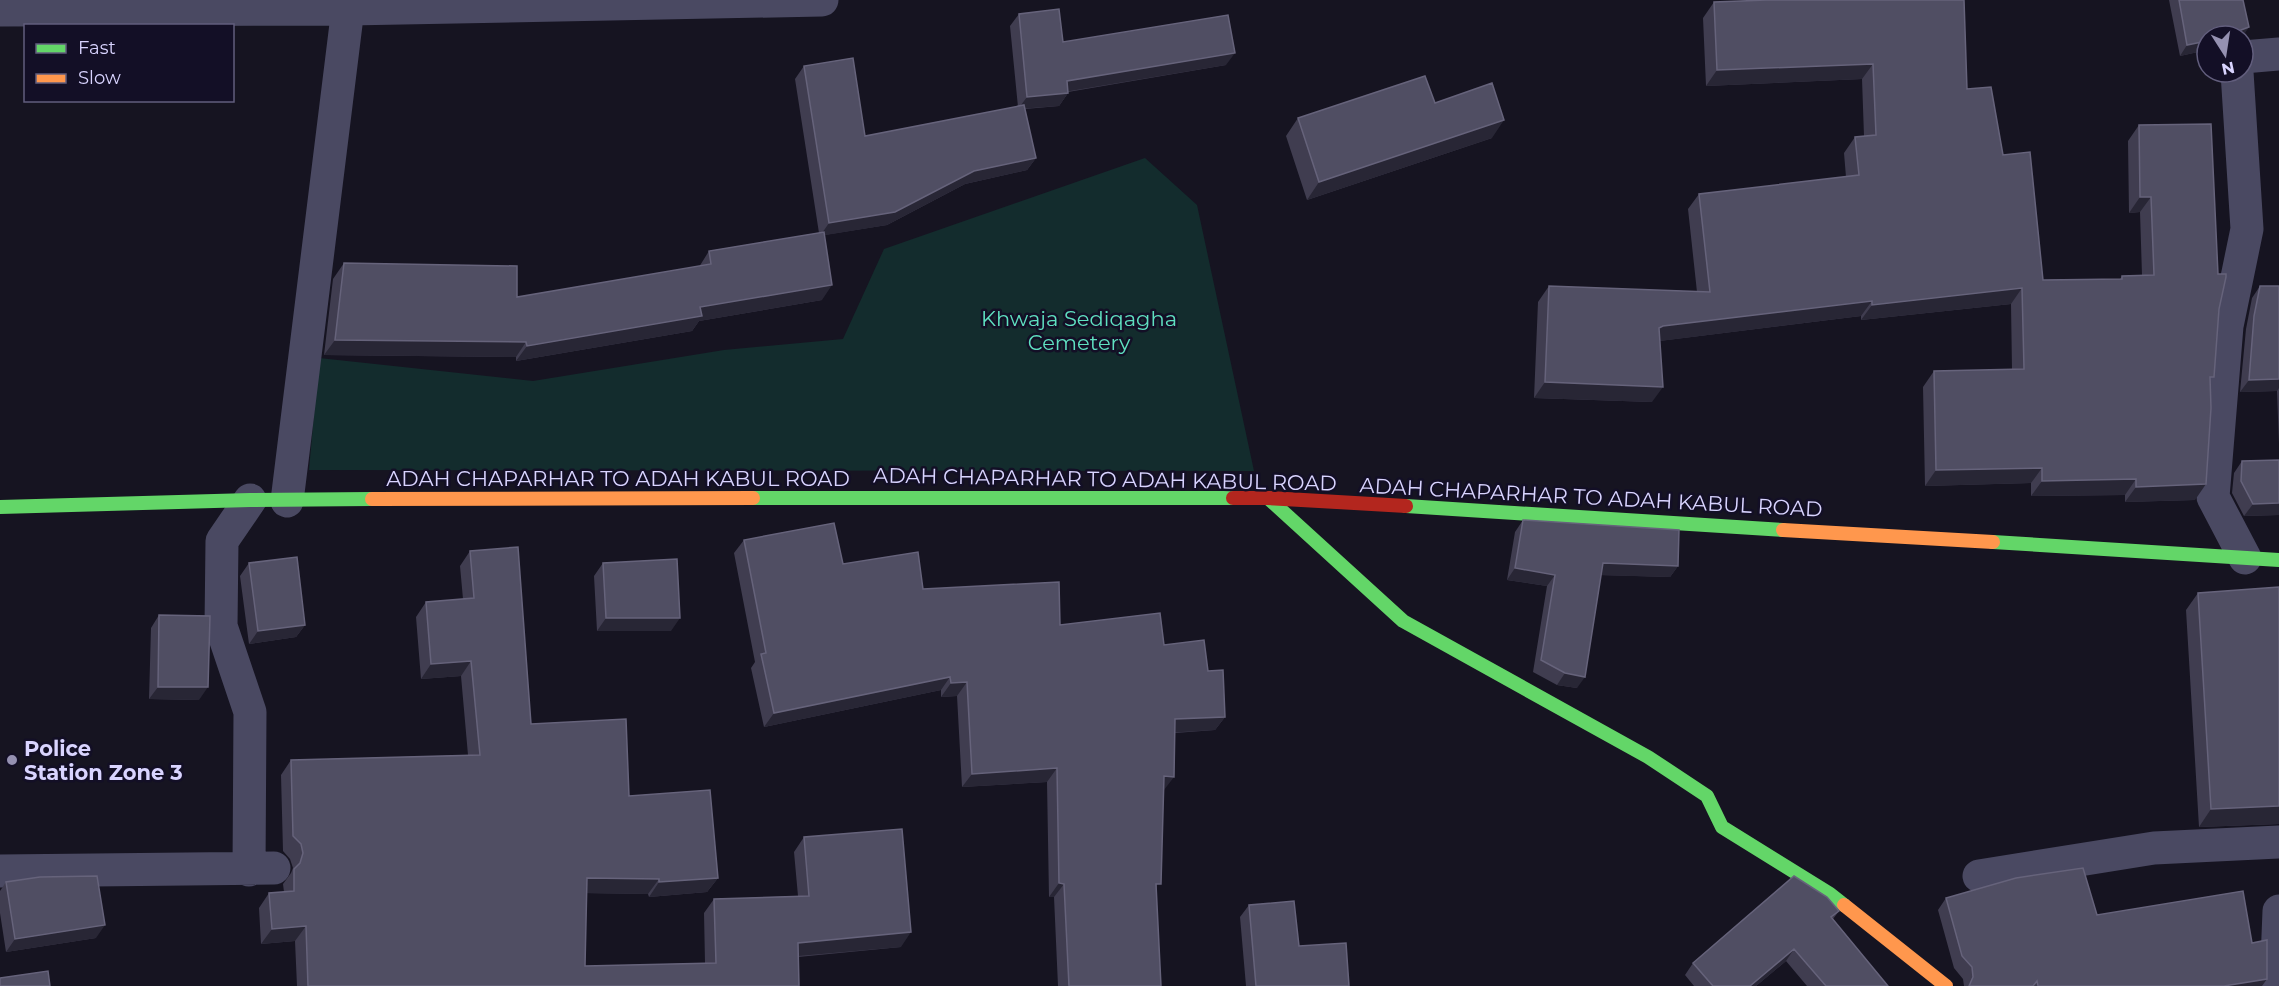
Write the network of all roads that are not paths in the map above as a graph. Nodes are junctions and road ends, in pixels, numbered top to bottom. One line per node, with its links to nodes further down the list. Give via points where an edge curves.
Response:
1 (822, 0): 2 (street)
2 (349, 4): 3 (street); 9 (street)
3 (0, 10)
4 (2279, 54): 5 (street)
5 (2255, 56)
6 (2238, 84): 11 (street, via 2247,229 2227,326 2213,497)
7 (1268, 498): 9 (main road, ADAH CHAPARHAR TO ADAH KABUL ROAD); 11 (main road, ADAH CHAPARHAR TO ADAH KABUL ROAD); 17 (main road, via 1403,621 1648,757 1707,796 1722,827 1830,894)
8 (250, 500): 9 (main road, ADAH CHAPARHAR TO ADAH KABUL ROAD); 10 (main road, ADAH CHAPARHAR TO ADAH KABUL ROAD); 14 (street, via 222,541 221,626 250,712 262,869)
9 (287, 501)
10 (0, 507)
11 (2245, 558): 12 (main road, ADAH CHAPARHAR TO ADAH KABUL ROAD)
12 (2279, 560)
13 (2279, 842): 15 (street, via 2154,848)
14 (0, 871)
15 (1979, 876)
16 (2279, 911): 18 (street)
17 (1946, 986)
18 (2276, 986)

